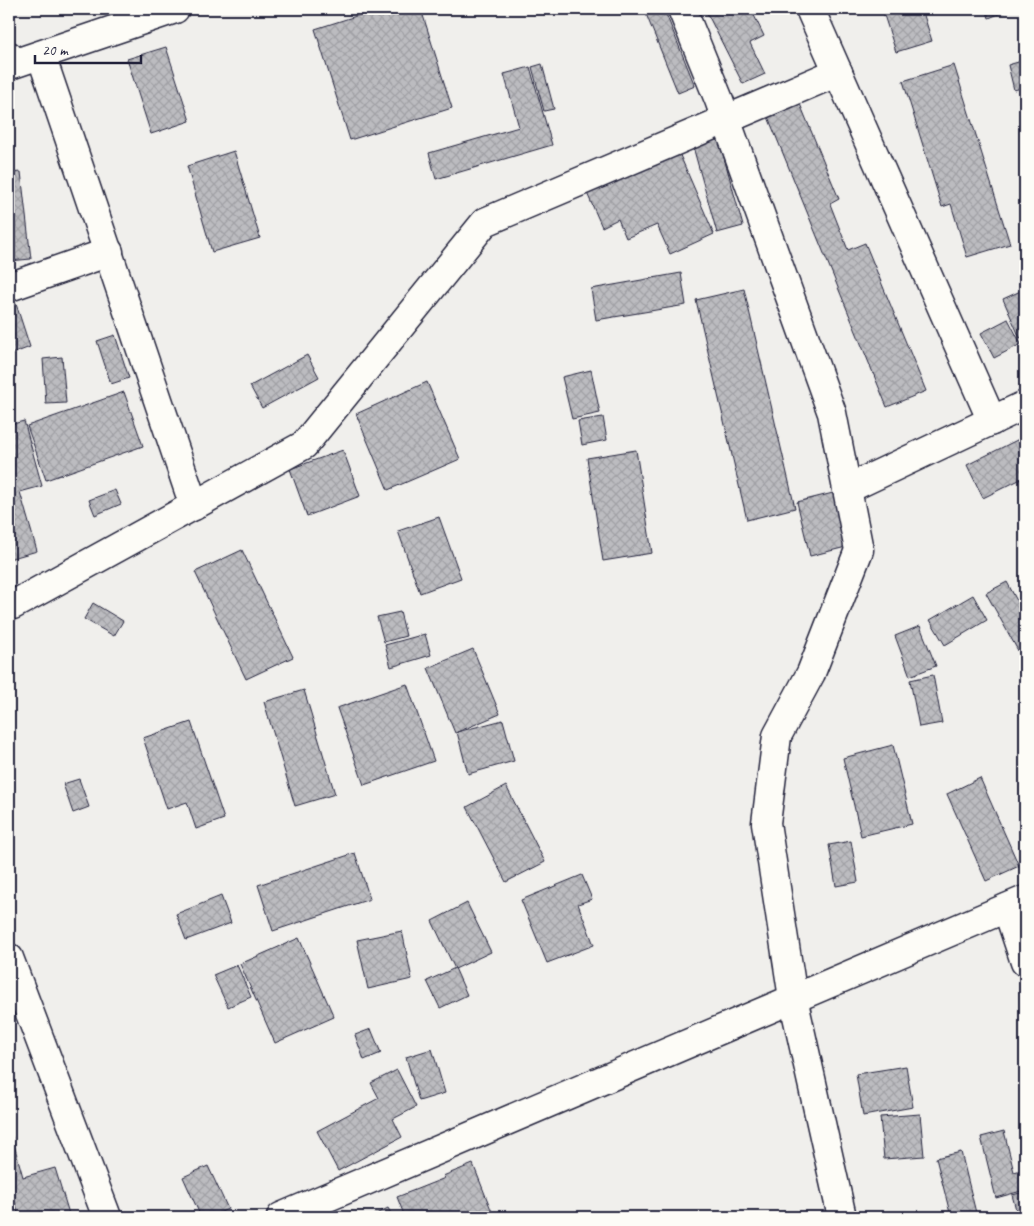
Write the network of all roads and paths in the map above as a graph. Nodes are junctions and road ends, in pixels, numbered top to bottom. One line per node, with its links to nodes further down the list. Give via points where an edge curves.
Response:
1 (175, 9): 4 (street)
2 (682, 9): 7 (street)
3 (810, 9): 6 (street)
4 (41, 55): 5 (street, via 13,64); 8 (street)
5 (9, 56)
6 (838, 72): 7 (street); 11 (street)
7 (726, 120): 12 (street, via 832,412); 13 (street, via 485,222 304,445)
8 (108, 252): 9 (street); 13 (street)
9 (9, 287)
10 (1025, 405): 11 (street)
11 (992, 421): 12 (street)
12 (847, 489): 18 (street, via 859,550 811,672 777,736 766,823)
13 (194, 506): 14 (street)
14 (9, 606)
15 (1016, 904): 17 (street); 18 (street)
16 (9, 958): 19 (street)
17 (1025, 962)
18 (793, 998): 20 (street); 21 (street)
19 (107, 1217)
20 (281, 1217)
21 (842, 1217)

